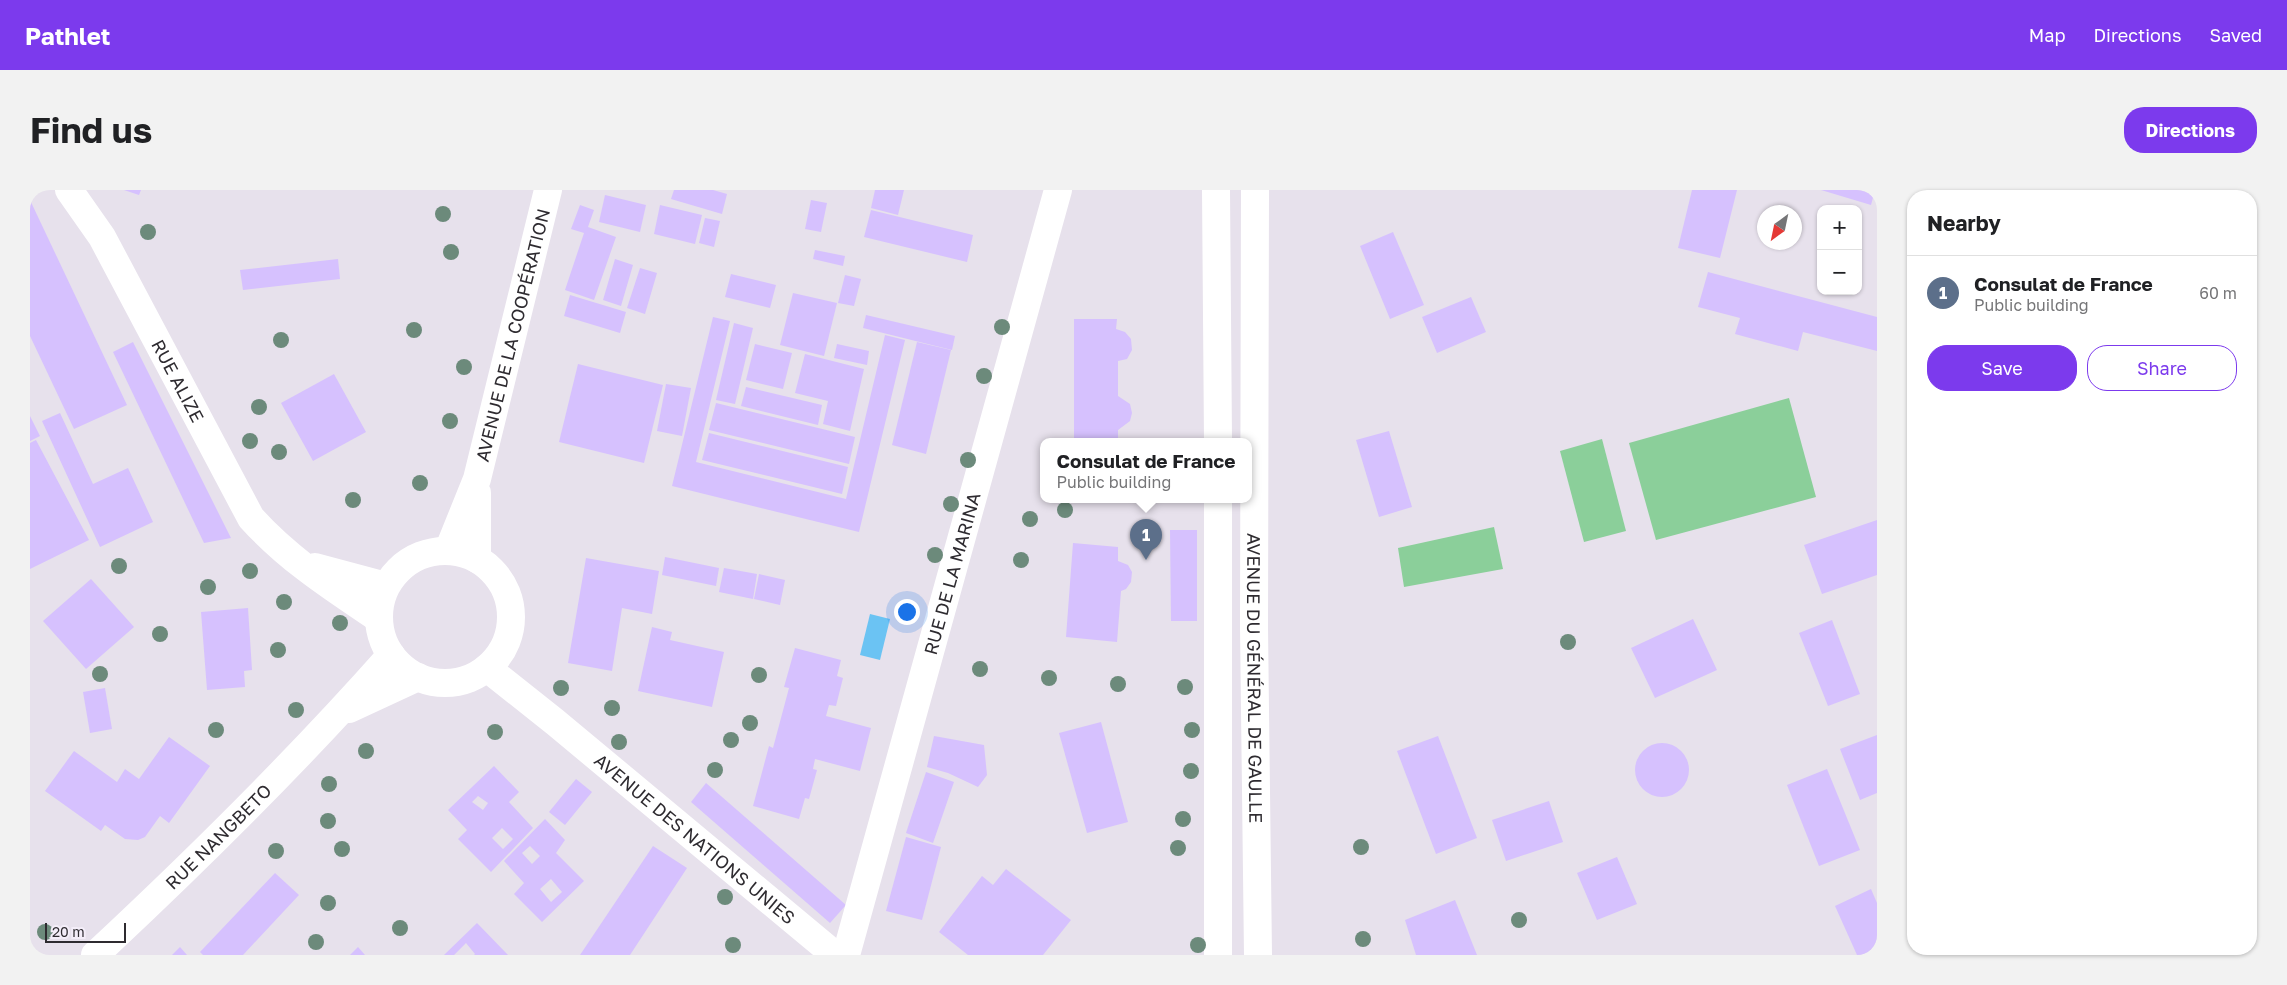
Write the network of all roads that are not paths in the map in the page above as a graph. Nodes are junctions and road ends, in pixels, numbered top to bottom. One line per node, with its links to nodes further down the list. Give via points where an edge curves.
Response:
1 (69, 190): 13 (street, RUE ALIZE, via 102,237 251,518 275,545)
2 (548, 190): 7 (street, AVENUE DE LA COOPÉRATION)
3 (1058, 190): 24 (street, RUE DE LA MARINA)
4 (1216, 190): 6 (street)
5 (1255, 190): 10 (street, AVENUE DU GÉNÉRAL DE GAULLE)
6 (1218, 438)
7 (477, 479): 9 (street, AVENUE DE LA COOPÉRATION); 12 (street, AVENUE DE LA COOPÉRATION)
8 (1218, 503): 11 (street)
9 (448, 550): 12 (street); 14 (street, via 429,552 412,560 397,570)
10 (1255, 554): 11 (street); 16 (street, AVENUE DU GÉNÉRAL DE GAULLE)
11 (1218, 556): 17 (street)
12 (477, 559): 19 (street, via 502,584 509,600 512,617 509,635)
13 (296, 562): 14 (street, RUE ALIZE); 15 (street, RUE ALIZE)
14 (386, 586): 15 (street, via 380,602)
15 (379, 619): 18 (street, via 382,638)
16 (1254, 627): 17 (street); 26 (street, AVENUE DU GÉNÉRAL DE GAULLE)
17 (1218, 630): 25 (street)
18 (391, 655): 20 (street); 21 (street, RUE NANGBETO)
19 (495, 660): 20 (street, via 472,677 454,682); 23 (street, AVENUE DES NATIONS UNIES, via 555,722)
20 (418, 677): 21 (street, RUE NANGBETO)
21 (339, 714): 22 (street, RUE NANGBETO, via 181,875)
22 (95, 955)
23 (835, 955)
24 (846, 955)
25 (1218, 955)
26 (1258, 955)

